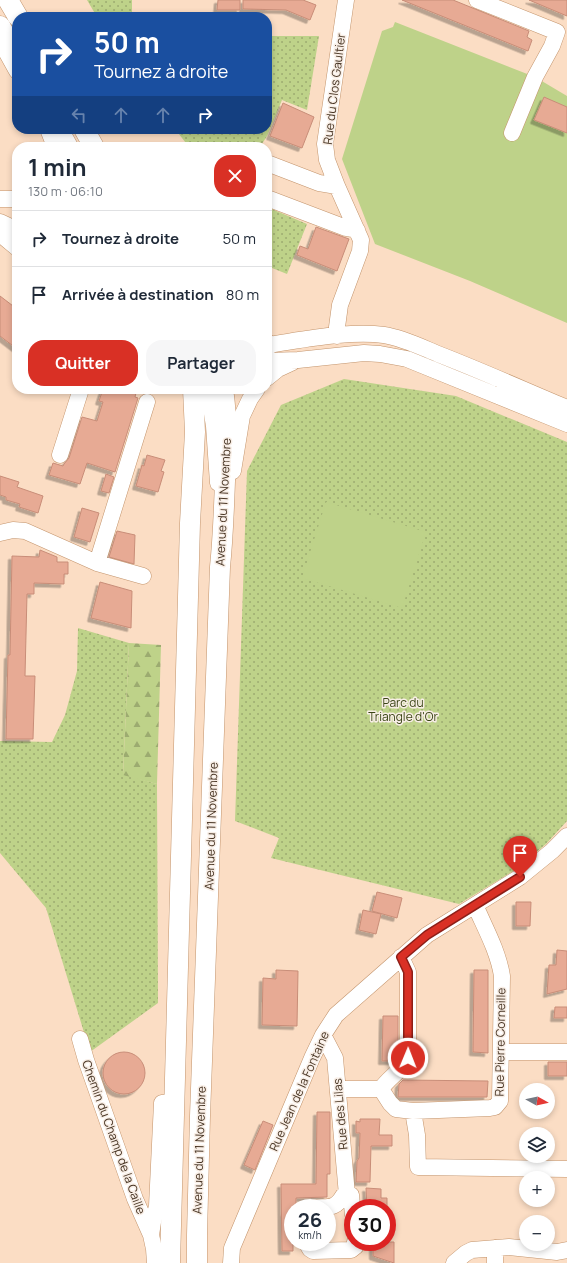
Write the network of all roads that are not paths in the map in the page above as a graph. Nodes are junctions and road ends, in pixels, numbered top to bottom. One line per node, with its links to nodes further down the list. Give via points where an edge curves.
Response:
1 (8, 0): 4 (main road)
2 (346, 0): 10 (street, Rue du Clos Gaultier, via 325,144 327,160)
3 (477, 0): 8 (street, via 557,32)
4 (15, 12)
5 (0, 26): 6 (main road); 7 (street)
6 (12, 47)
7 (12, 62)
8 (512, 133)
9 (272, 165): 10 (street, via 319,183)
10 (337, 186): 16 (street, Rue du Clos Gaultier)
11 (0, 199): 12 (street)
12 (12, 199)
13 (272, 200): 16 (street)
14 (0, 222): 15 (street)
15 (12, 228)
16 (357, 230): 19 (street, Rue du Clos Gaultier, via 361,246 340,305)
17 (0, 234): 18 (street)
18 (12, 244)
19 (337, 336): 20 (street); 24 (street, via 384,335)
20 (272, 348)
21 (272, 351): 23 (street)
22 (380, 354): 23 (street, via 355,353); 24 (street, via 386,350 404,353 445,366); 33 (street, via 407,359 432,368)
23 (298, 360): 25 (street)
24 (452, 360): 32 (street)
25 (272, 374)
26 (79, 394): 34 (street)
27 (193, 394): 48 (main road, via 195,432 190,523)
28 (209, 394): 36 (street, via 214,426)
29 (224, 394): 36 (main road, Avenue du 11 Novembre, via 227,442)
30 (254, 394): 36 (street, via 242,416)
31 (147, 402): 37 (street)
32 (567, 408)
33 (567, 424)
34 (60, 456)
35 (0, 533): 37 (street, via 25,531)
36 (223, 538): 59 (main road, Avenue du 11 Novembre, via 200,1116)
37 (97, 563): 38 (street)
38 (143, 576)
39 (567, 836): 40 (street, Rue Jean de la Fontaine, via 532,869)
40 (475, 905): 41 (street, Rue Jean de la Fontaine, via 427,935); 44 (street, Rue Pierre Corneille, via 502,976)
41 (401, 957): 42 (street, Rue Jean de la Fontaine, via 336,1015); 47 (street, via 408,972 408,1058 405,1065)
42 (323, 1035): 46 (street, Rue des Lilas, via 335,1058); 60 (street, Rue Jean de la Fontaine, via 232,1248)
43 (80, 1039): 54 (street, Chemin du Champ de la Caille, via 135,1199)
44 (501, 1052): 45 (street); 49 (street, Rue Pierre Corneille, via 500,1101 495,1107)
45 (567, 1052)
46 (338, 1089): 47 (street); 51 (street, Rue des Lilas)
47 (382, 1089): 49 (street, Rue Pierre Corneille, via 396,1110)
48 (173, 1102): 54 (street, via 162,1103 157,1206); 58 (main road)
49 (413, 1111): 50 (street, via 418,1168)
50 (567, 1170)
51 (347, 1195): 52 (street, Rue des Lilas, via 351,1195); 53 (street)
52 (351, 1199)
53 (336, 1205)
54 (151, 1235): 57 (street)
55 (567, 1250): 56 (street, via 557,1252 509,1248)
56 (495, 1255): 61 (street, via 472,1250)
57 (155, 1263)
58 (170, 1263)
59 (197, 1263)
60 (232, 1263)
61 (454, 1263)

